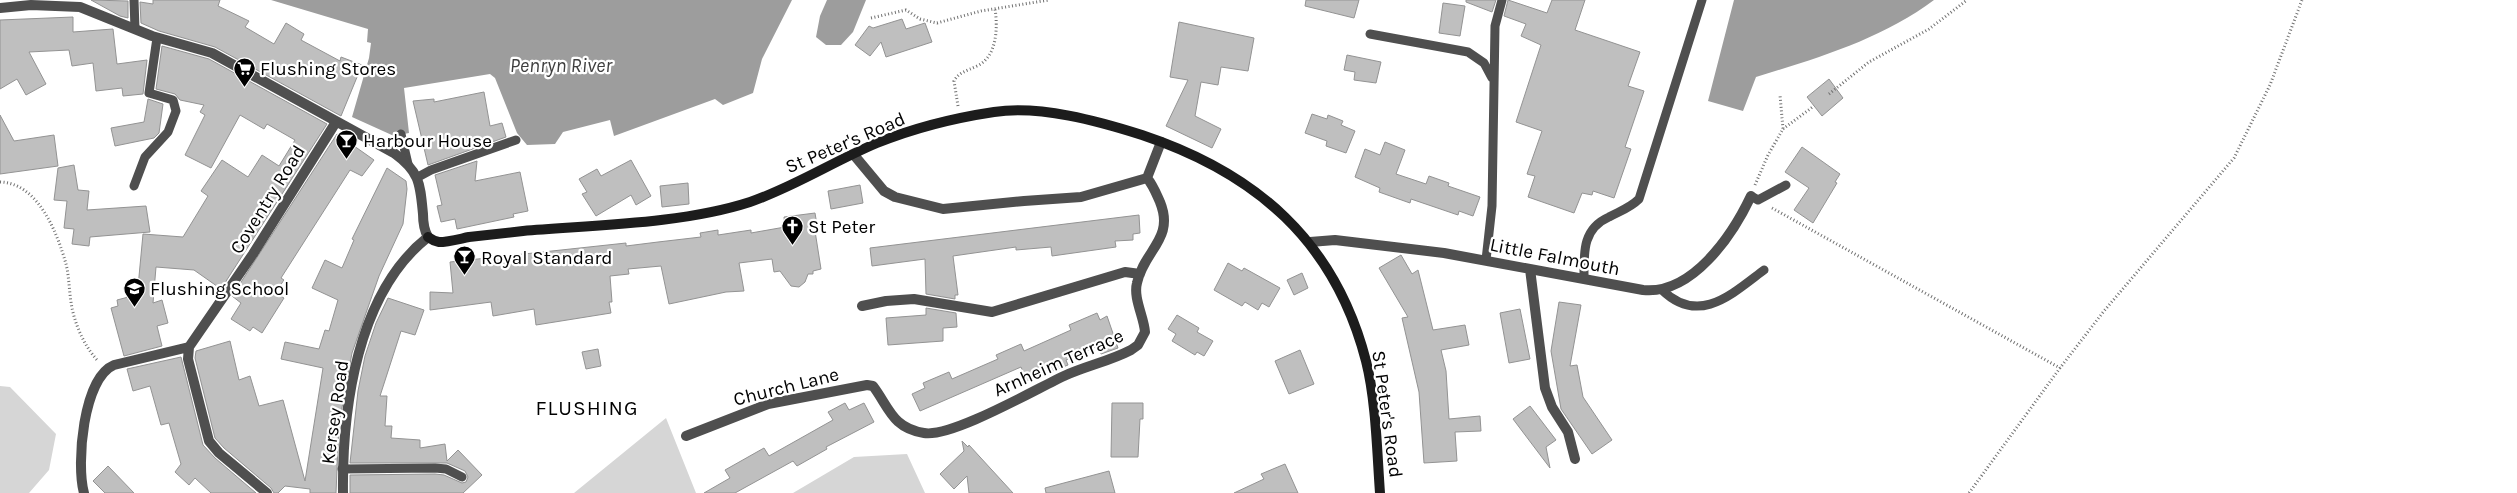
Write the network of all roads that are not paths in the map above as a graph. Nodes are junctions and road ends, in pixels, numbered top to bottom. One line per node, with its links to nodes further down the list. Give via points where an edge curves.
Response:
1 (134, 0): 5 (lane)
2 (1502, 0): 8 (lane, via 1495,26)
3 (1702, 0): 26 (lane, via 1639,199 1588,233)
4 (0, 8): 5 (street, via 31,5 80,7)
5 (135, 29): 7 (street)
6 (1370, 34): 8 (lane, via 1468,52 1484,63)
7 (157, 38): 9 (street, via 212,53); 18 (lane, via 149,93 172,100 176,111 168,132 145,157)
8 (1493, 80): 22 (lane, via 1492,206)
9 (336, 122): 14 (street); 29 (street, Coventry Road, via 253,254)
10 (401, 134): 14 (lane)
11 (516, 140): 15 (lane)
12 (1161, 142): 13 (street, St Peter's Road, via 1065,116 1011,110 897,135); 16 (street); 21 (street, St Peter's Road, via 1197,157 1243,184 1282,213)
13 (854, 155): 16 (street, via 884,191 943,210 1081,198); 20 (street, St Peter's Road, via 772,193 726,208 668,218 438,242)
14 (408, 164): 15 (street)
15 (418, 177): 20 (street)
16 (1146, 178): 25 (street, Arnheim Terrace, via 1156,191 1165,222 1161,238)
17 (1786, 185): 19 (lane)
18 (134, 186)
19 (1755, 198): 27 (street, Little Falmouth, via 1693,275)
20 (428, 237): 33 (street, Kersey Road, via 397,267 372,313 351,384)
21 (1310, 242): 22 (street, Little Falmouth, via 1365,243); 38 (street, St Peter's Road, via 1344,300 1366,363)
22 (1486, 260): 23 (street, Little Falmouth)
23 (1530, 269): 26 (street, Little Falmouth); 32 (street, via 1545,388 1552,407 1568,432)
24 (1764, 270): 27 (lane, via 1730,296 1707,306 1672,300)
25 (1140, 274): 28 (street, via 1125,272 992,312 914,299); 30 (street, Arnheim Terrace, via 1136,291 1145,332 1138,345 1122,355 1065,376 951,428 932,434 914,430 891,416 873,386)
26 (1584, 278): 27 (street, Little Falmouth, via 1643,290)
27 (1662, 290)
28 (862, 306)
29 (189, 347): 35 (street, via 114,365 100,375 85,421 81,447 80,475); 36 (street, via 188,359 209,441)
30 (867, 385): 31 (street, Church Lane, via 768,404)
31 (686, 436)
32 (1575, 459)
33 (342, 469): 34 (lane, via 435,468 446,469); 37 (street, Kersey Road)
34 (462, 477)
35 (84, 493)
36 (267, 493)
37 (343, 493)
38 (1380, 493)

